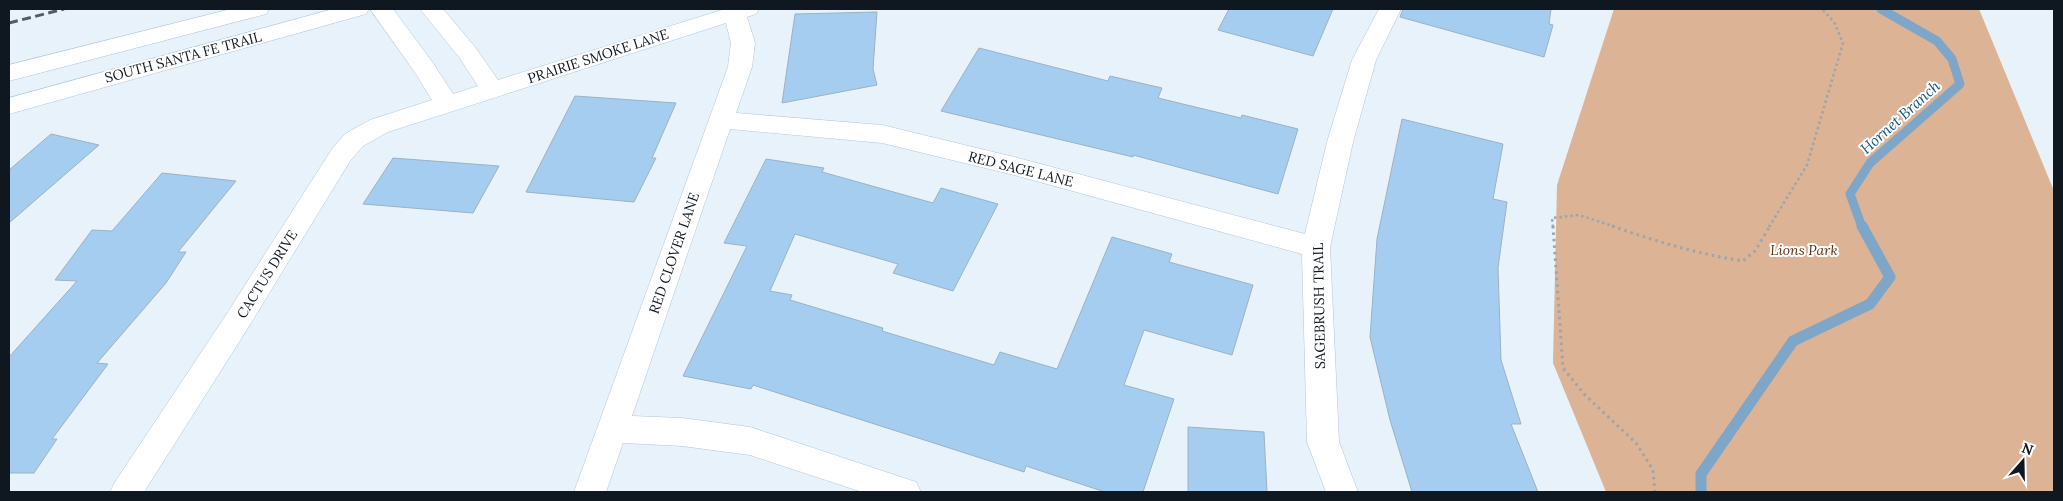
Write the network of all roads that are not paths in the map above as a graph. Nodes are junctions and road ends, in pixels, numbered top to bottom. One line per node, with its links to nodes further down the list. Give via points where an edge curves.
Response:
1 (258, 9): 7 (street, SOUTH SANTA FE TRAIL)
2 (358, 9): 10 (street, SOUTH SANTA FE TRAIL)
3 (381, 9): 9 (street)
4 (431, 9): 8 (street)
5 (1390, 9): 12 (street, SAGEBRUSH TRAIL, via 1364,60 1340,142)
6 (742, 11): 8 (street, PRAIRIE SMOKE LANE); 11 (street, RED CLOVER LANE, via 740,67)
7 (9, 73)
8 (493, 90): 9 (street, PRAIRIE SMOKE LANE)
9 (447, 104): 14 (street, CACTUS DRIVE, via 379,126 354,140 341,155)
10 (9, 106)
11 (721, 120): 12 (street, RED SAGE LANE, via 882,134); 13 (street, RED CLOVER LANE)
12 (1316, 247): 17 (street, SAGEBRUSH TRAIL, via 1323,442)
13 (612, 428): 15 (street, RED CLOVER LANE); 16 (street, via 682,432 750,441)
14 (126, 492)
15 (590, 492)
16 (905, 492)
17 (1342, 492)

